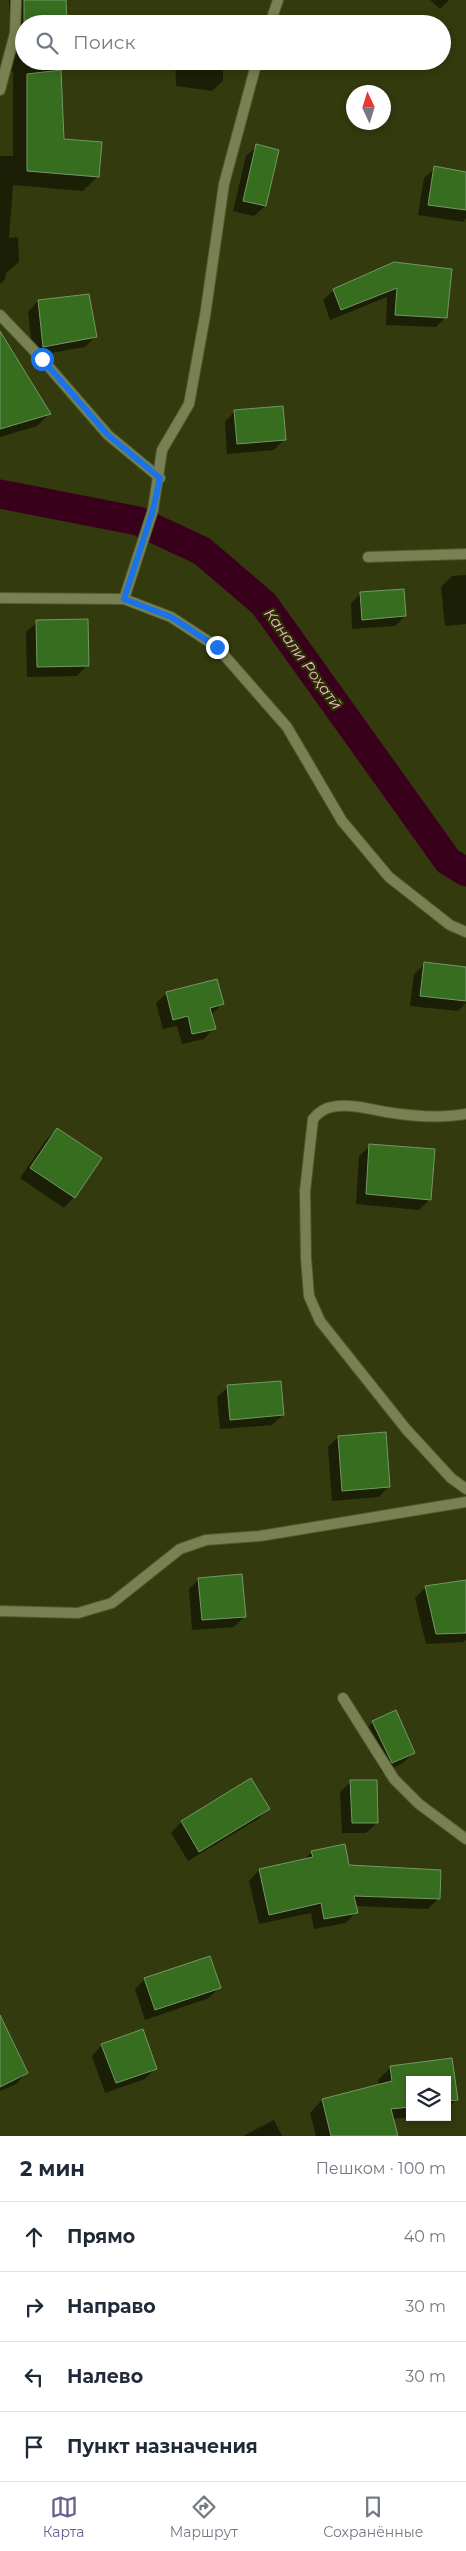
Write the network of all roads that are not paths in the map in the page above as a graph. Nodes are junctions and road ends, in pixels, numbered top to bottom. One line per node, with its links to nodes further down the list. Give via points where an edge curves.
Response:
1 (16, 0): 3 (street)
2 (278, 0): 4 (street)
3 (16, 15)
4 (273, 15)
5 (15, 33): 7 (street)
6 (255, 70): 9 (street, via 224,184 189,404 162,450)
7 (0, 90)
8 (0, 315): 9 (street, via 108,435)
9 (160, 478): 13 (street)
10 (466, 554): 11 (street)
11 (368, 557)
12 (0, 598): 13 (street)
13 (124, 599): 14 (street, via 171,617 217,647 287,727 342,821 389,877 450,925)
14 (466, 932)
15 (466, 1114): 16 (street, via 451,1117 399,1114 354,1107 332,1107 320,1112 313,1119 305,1191 309,1296 320,1322 406,1429)
16 (466, 1490)
17 (466, 1502): 18 (street, via 260,1536 206,1540 180,1550 112,1603 78,1613)
18 (0, 1611)
19 (343, 1698): 20 (street, via 394,1779 419,1804)
20 (466, 1839)

